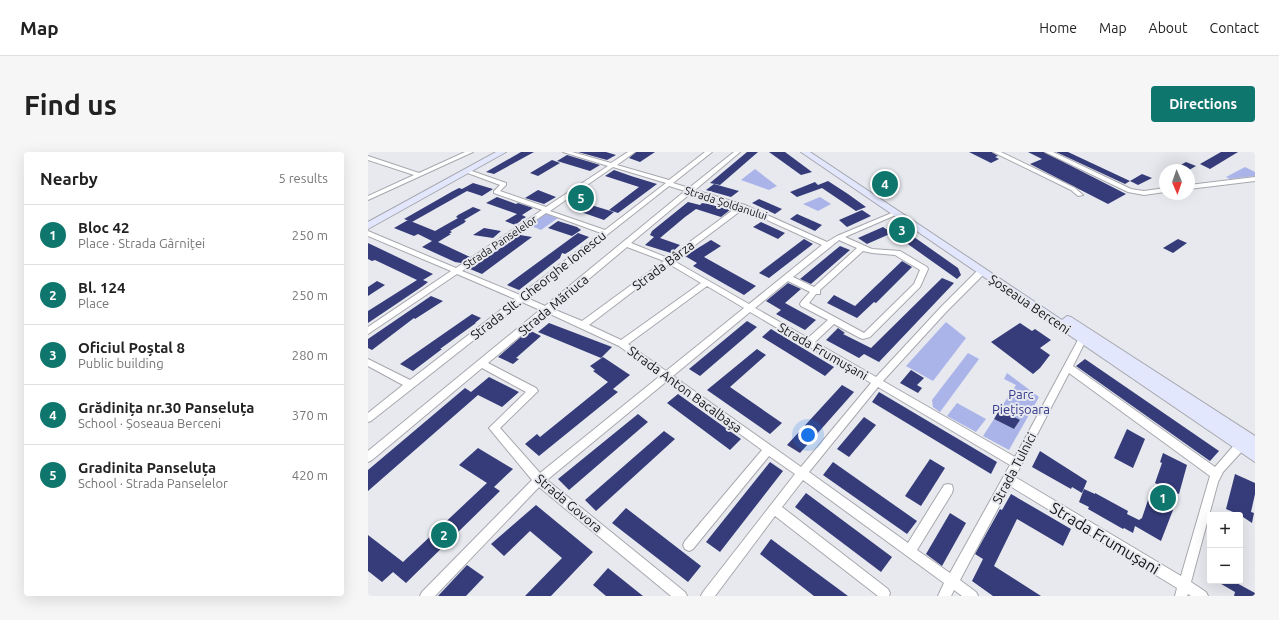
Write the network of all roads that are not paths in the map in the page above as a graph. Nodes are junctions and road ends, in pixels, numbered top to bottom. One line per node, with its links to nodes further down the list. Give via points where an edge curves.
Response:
1 (457, 152): 12 (street)
2 (492, 152): 29 (main road)
3 (502, 152): 17 (main road)
4 (566, 152): 16 (street, Strada Șoldanului)
5 (632, 152): 16 (street, Strada Panselelor)
6 (709, 152): 20 (street, Strada Slt. Gheorghe Ionescu)
7 (737, 152): 22 (street, Strada Măriuca)
8 (805, 152): 28 (main road, Șoseaua Berceni)
9 (814, 152): 34 (main road, Șoseaua Berceni)
10 (996, 152): 14 (street)
11 (1048, 152): 23 (street, via 1130,191 1141,193)
12 (467, 153): 18 (street)
13 (1014, 153): 14 (street)
14 (1005, 157): 24 (street)
15 (368, 158): 18 (street)
16 (612, 166): 20 (street, Strada Șoldanului); 27 (street, Strada Panselelor)
17 (467, 171): 27 (street, via 504,184 496,192); 30 (main road)
18 (419, 175): 25 (street)
19 (1255, 179): 21 (street)
20 (669, 183): 22 (street, Strada Șoldanului); 31 (street, Strada Slt. Gheorghe Ionescu)
21 (1195, 186)
22 (691, 190): 26 (street, Strada Șoldanului); 35 (street, Strada Măriuca)
23 (1159, 191)
24 (1080, 195)
25 (368, 198)
26 (743, 206): 36 (street, Strada Șoldanului); 38 (street, Strada Bârza)
27 (546, 211): 31 (street); 39 (street, Strada Panselelor)
28 (896, 213): 33 (street); 34 (main road, Șoseaua Berceni)
29 (368, 219)
30 (368, 226)
31 (606, 232): 44 (street, Strada Slt. Gheorghe Ionescu)
32 (368, 233): 39 (street, Strada Anton Bacalbașa)
33 (839, 237): 36 (street); 37 (street)
34 (944, 242): 40 (main road, Șoseaua Berceni); 59 (main road, Șoseaua Berceni)
35 (626, 244): 38 (street, Strada Frumușani); 46 (street, Strada Măriuca)
36 (827, 244): 41 (street)
37 (862, 248): 43 (street, via 821,283); 47 (street, via 896,253 924,269 916,285 866,336 860,336)
38 (669, 260): 42 (street, Strada Frumușani); 48 (street, Strada Bârza)
39 (456, 271): 44 (street, Strada Anton Bacalbașa); 49 (street, Strada Panselelor)
40 (982, 271): 50 (main road, Șoseaua Berceni); 57 (street)
41 (787, 277): 43 (street); 45 (street)
42 (706, 283): 45 (street, Strada Frumușani); 52 (street)
43 (816, 292): 47 (street, via 804,306)
44 (520, 299): 46 (street, Strada Anton Bacalbașa); 58 (street, Strada Slt. Gheorghe Ionescu)
45 (750, 309): 51 (street, Strada Frumușani); 56 (street)
46 (546, 310): 48 (street, Strada Anton Bacalbașa); 54 (street, Strada Măriuca)
47 (832, 321): 51 (street)
48 (583, 325): 52 (street, Strada Anton Bacalbașa)
49 (368, 331)
50 (1082, 340): 55 (street, Strada Tulnici); 59 (main road, Șoseaua Berceni)
51 (808, 342): 57 (street, Strada Frumușani)
52 (622, 344): 56 (street, Strada Anton Bacalbașa)
53 (368, 362): 58 (street)
54 (481, 364): 65 (street, Strada Măriuca); 70 (street, Strada Govora, via 533,391 494,428)
55 (1068, 367): 66 (street, Strada Tulnici); 68 (street)
56 (667, 376): 63 (street, Strada Anton Bacalbașa); 70 (street)
57 (876, 383): 66 (street, Strada Frumușani); 67 (street)
58 (410, 385): 60 (street, Strada Slt. Gheorghe Ionescu)
59 (1195, 410): 61 (main road, Șoseaua Berceni); 62 (main road, Șoseaua Berceni)
60 (368, 418)
61 (1255, 443)
62 (1240, 446): 64 (main road, Șoseaua Berceni); 68 (street, via 1232,452)
63 (769, 449): 67 (street, Strada Anton Bacalbașa); 73 (street)
64 (1255, 456)
65 (368, 457)
66 (1017, 464): 69 (street, Strada Tulnici)
67 (802, 472): 72 (street); 74 (street, Strada Anton Bacalbașa)
68 (1216, 474): 76 (street)
69 (1009, 479): 75 (street, Strada Tulnici); 76 (street, Strada Frumușani)
70 (539, 480): 78 (street); 79 (street, Strada Govora)
71 (948, 490): 74 (street)
72 (774, 508): 77 (street); 80 (street)
73 (689, 545)
74 (910, 551): 75 (street, Strada Anton Bacalbașa)
75 (952, 581): 81 (street, Strada Tulnici); 82 (street, Strada Anton Bacalbașa)
76 (1183, 591): 83 (street, Strada Frumușani)
77 (884, 593)
78 (426, 596)
79 (681, 596)
80 (707, 596)
81 (944, 596)
82 (972, 596)
83 (1202, 596)

